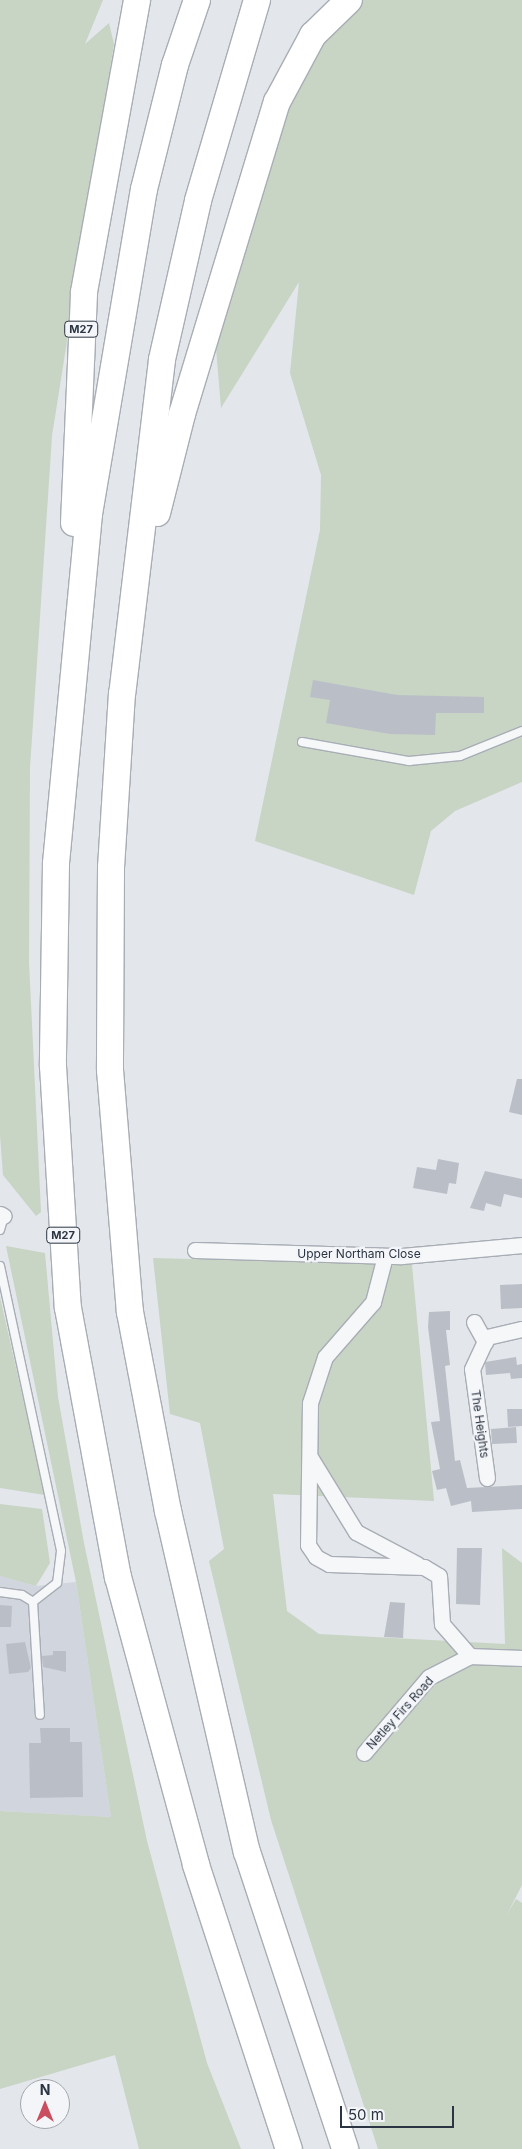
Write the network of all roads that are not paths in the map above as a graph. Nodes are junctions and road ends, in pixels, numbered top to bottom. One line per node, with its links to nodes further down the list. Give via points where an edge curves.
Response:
1 (137, 0): 6 (highway, M27, via 84,292 75,436)
2 (197, 0): 6 (highway, M27, via 172,74 122,296)
3 (258, 0): 5 (highway, via 231,81 172,308)
4 (349, 0): 5 (highway, via 313,35 277,102 182,414)
5 (130, 620): 26 (highway, via 111,867 110,1070 130,1312 168,1511 247,1852)
6 (72, 663): 25 (highway, M27, via 56,864 53,1066 68,1308 118,1577 196,1864)
7 (522, 731): 8 (lane, via 460,756 409,761)
8 (302, 742)
9 (522, 1245): 11 (street, Upper Northam Close)
10 (195, 1250): 11 (street, Upper Northam Close)
11 (385, 1256): 16 (street, via 373,1302 324,1357 310,1403)
12 (0, 1266): 20 (lane, via 61,1551 57,1584)
13 (474, 1322): 15 (street)
14 (522, 1329): 15 (street)
15 (485, 1342): 17 (street, The Heights, via 472,1369)
16 (309, 1456): 18 (street, via 356,1532); 18 (street, via 308,1545 316,1557 329,1564)
17 (487, 1478)
18 (424, 1567): 21 (street, via 438,1576 442,1624)
19 (0, 1592): 20 (lane, via 22,1595)
20 (33, 1602): 23 (lane)
21 (470, 1656): 22 (street, Netley Firs Road); 24 (street, Netley Firs Road, via 429,1677)
22 (522, 1658)
23 (40, 1715)
24 (364, 1753)
25 (289, 2149)
26 (345, 2149)

